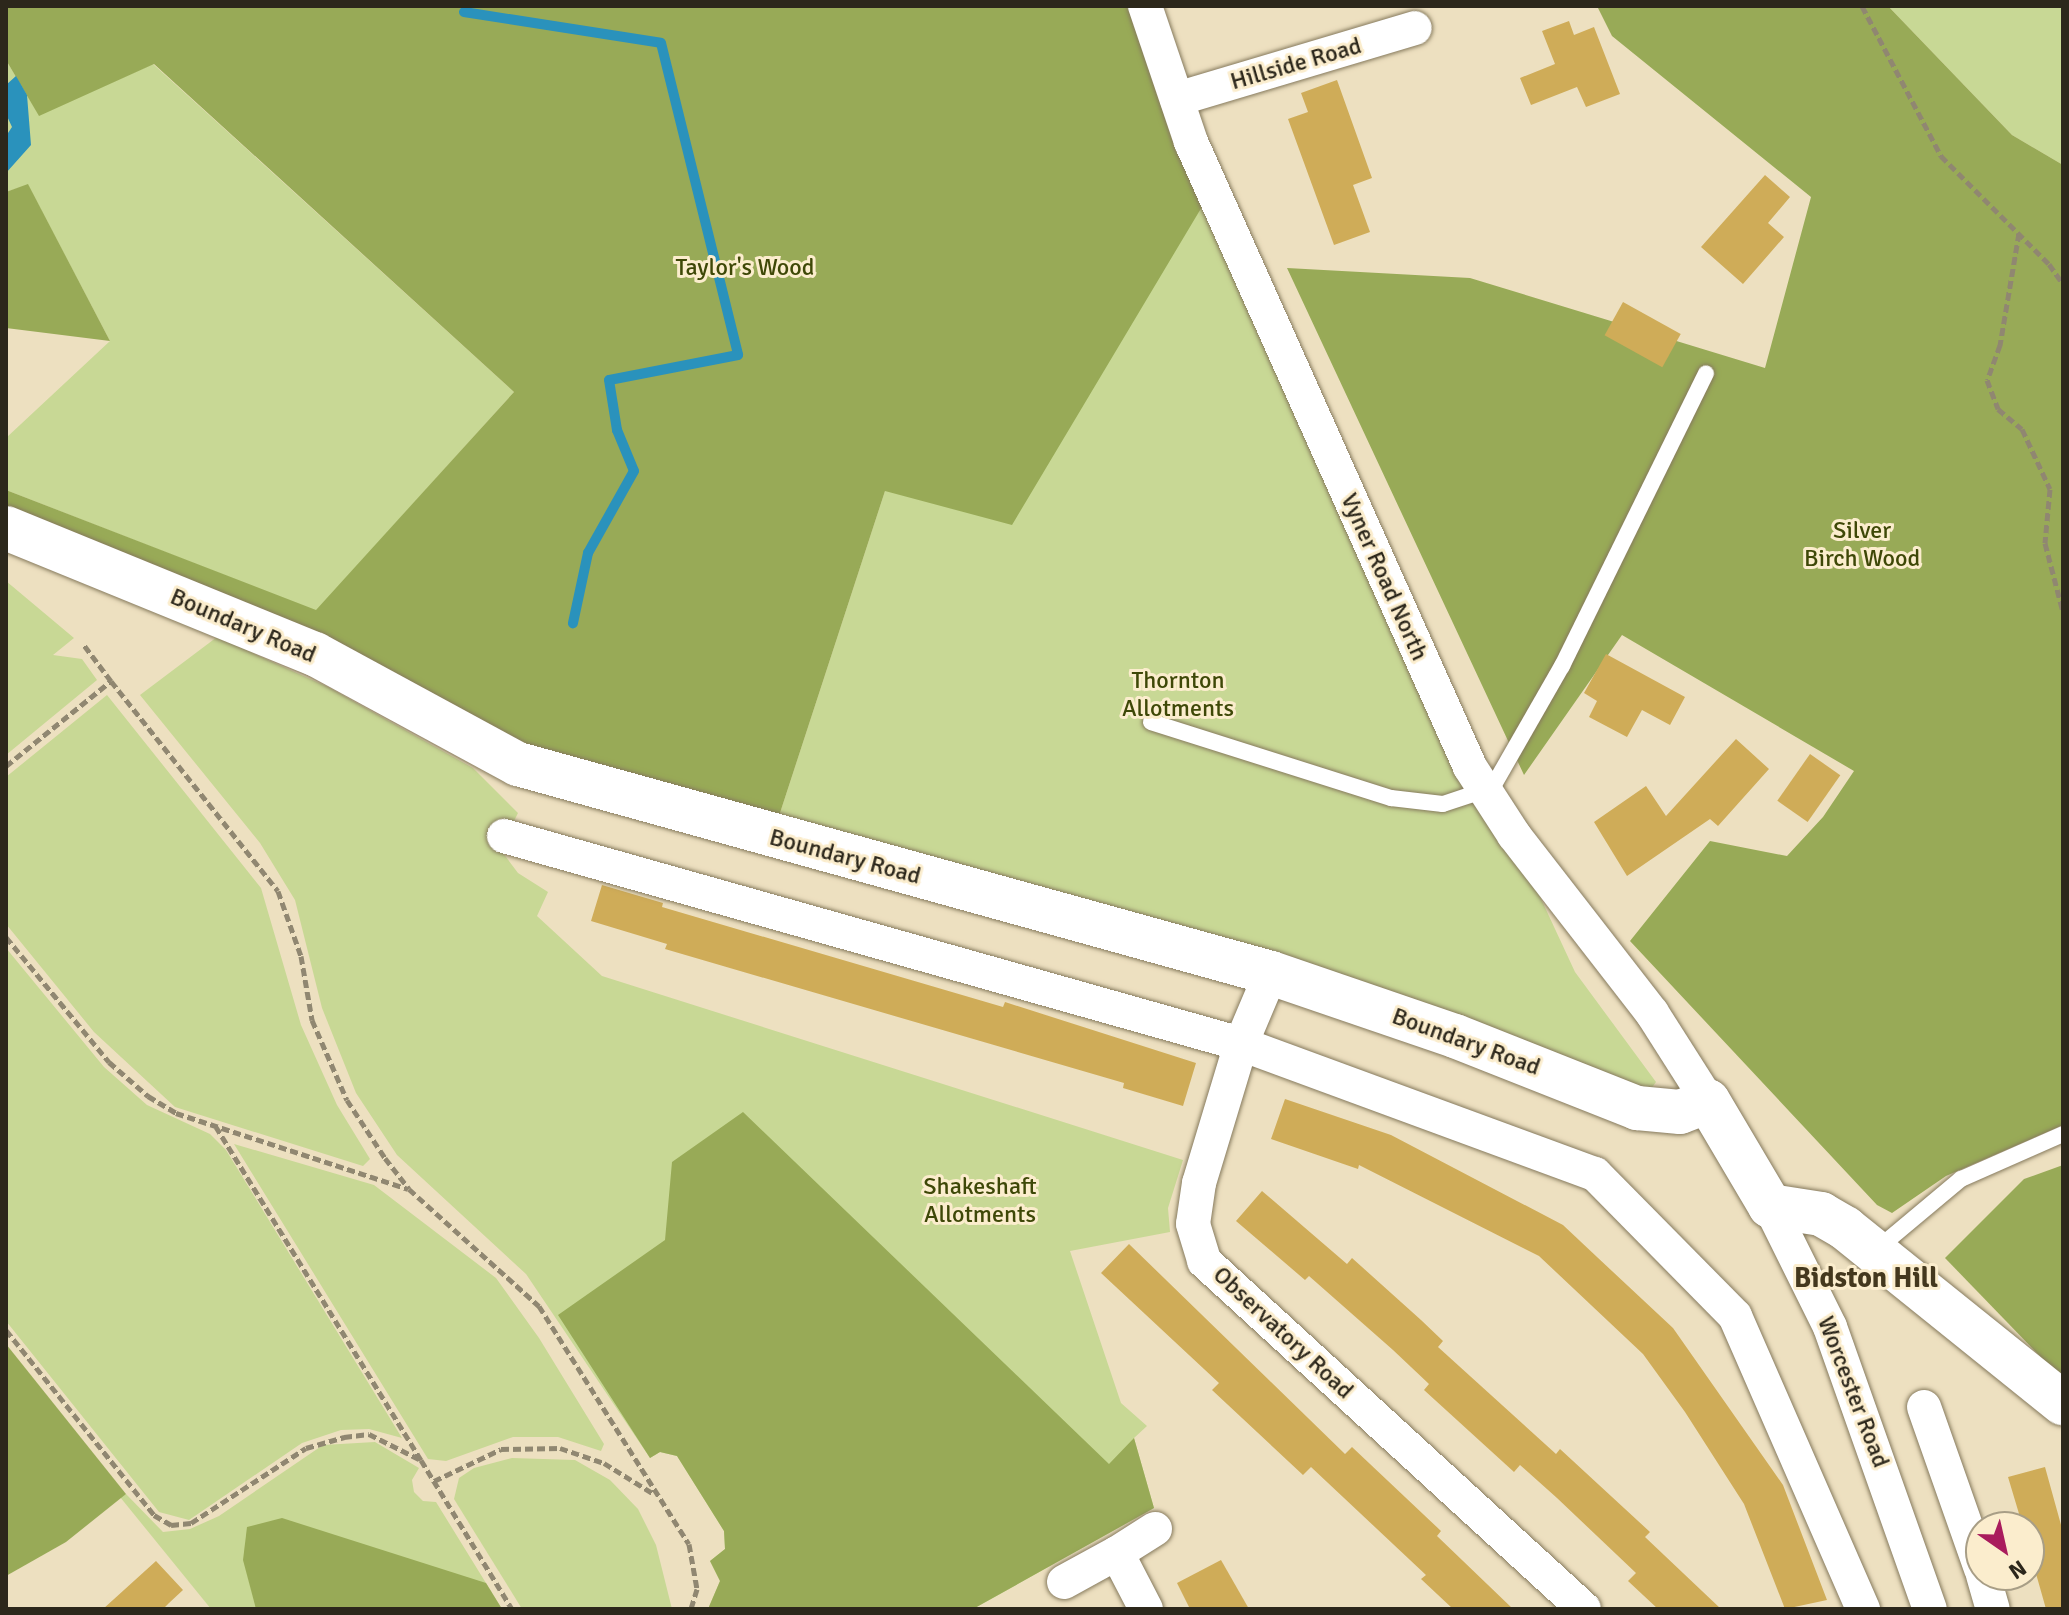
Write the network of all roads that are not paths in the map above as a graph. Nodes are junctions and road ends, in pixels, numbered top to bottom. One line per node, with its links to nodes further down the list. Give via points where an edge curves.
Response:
1 (1145, 6): 3 (street, Vyner Road North)
2 (1415, 28): 3 (street, Hillside Road)
3 (1177, 99): 7 (street, Vyner Road North, via 1358,522)
4 (1706, 373): 7 (lane, via 1562,666)
5 (6, 528): 9 (main road, Boundary Road, via 315,654 518,764)
6 (1151, 722): 7 (lane, via 1391,798 1443,804)
7 (1486, 792): 11 (street, Vyner Road North, via 1652,1013)
8 (504, 836): 10 (street)
9 (1271, 973): 10 (street, Observatory Road); 11 (main road, Boundary Road, via 1455,1036 1637,1108 1680,1112)
10 (1241, 1044): 22 (street, Observatory Road, via 1199,1183 1193,1224 1204,1261); 23 (street, via 1595,1174 1735,1316)
11 (1708, 1101): 13 (main road, Worcester Road)
12 (2063, 1134): 14 (lane, via 1961,1179)
13 (1770, 1206): 14 (main road, via 1821,1214); 24 (street, Worcester Road, via 1830,1327)
14 (1875, 1251): 15 (main road)
15 (2063, 1403)
16 (1924, 1407): 17 (street)
17 (1965, 1524)
18 (1155, 1529): 19 (street)
19 (1117, 1553): 20 (street); 21 (street)
20 (1064, 1582)
21 (1146, 1609)
22 (1584, 1609)
23 (1863, 1609)
24 (1930, 1609)

